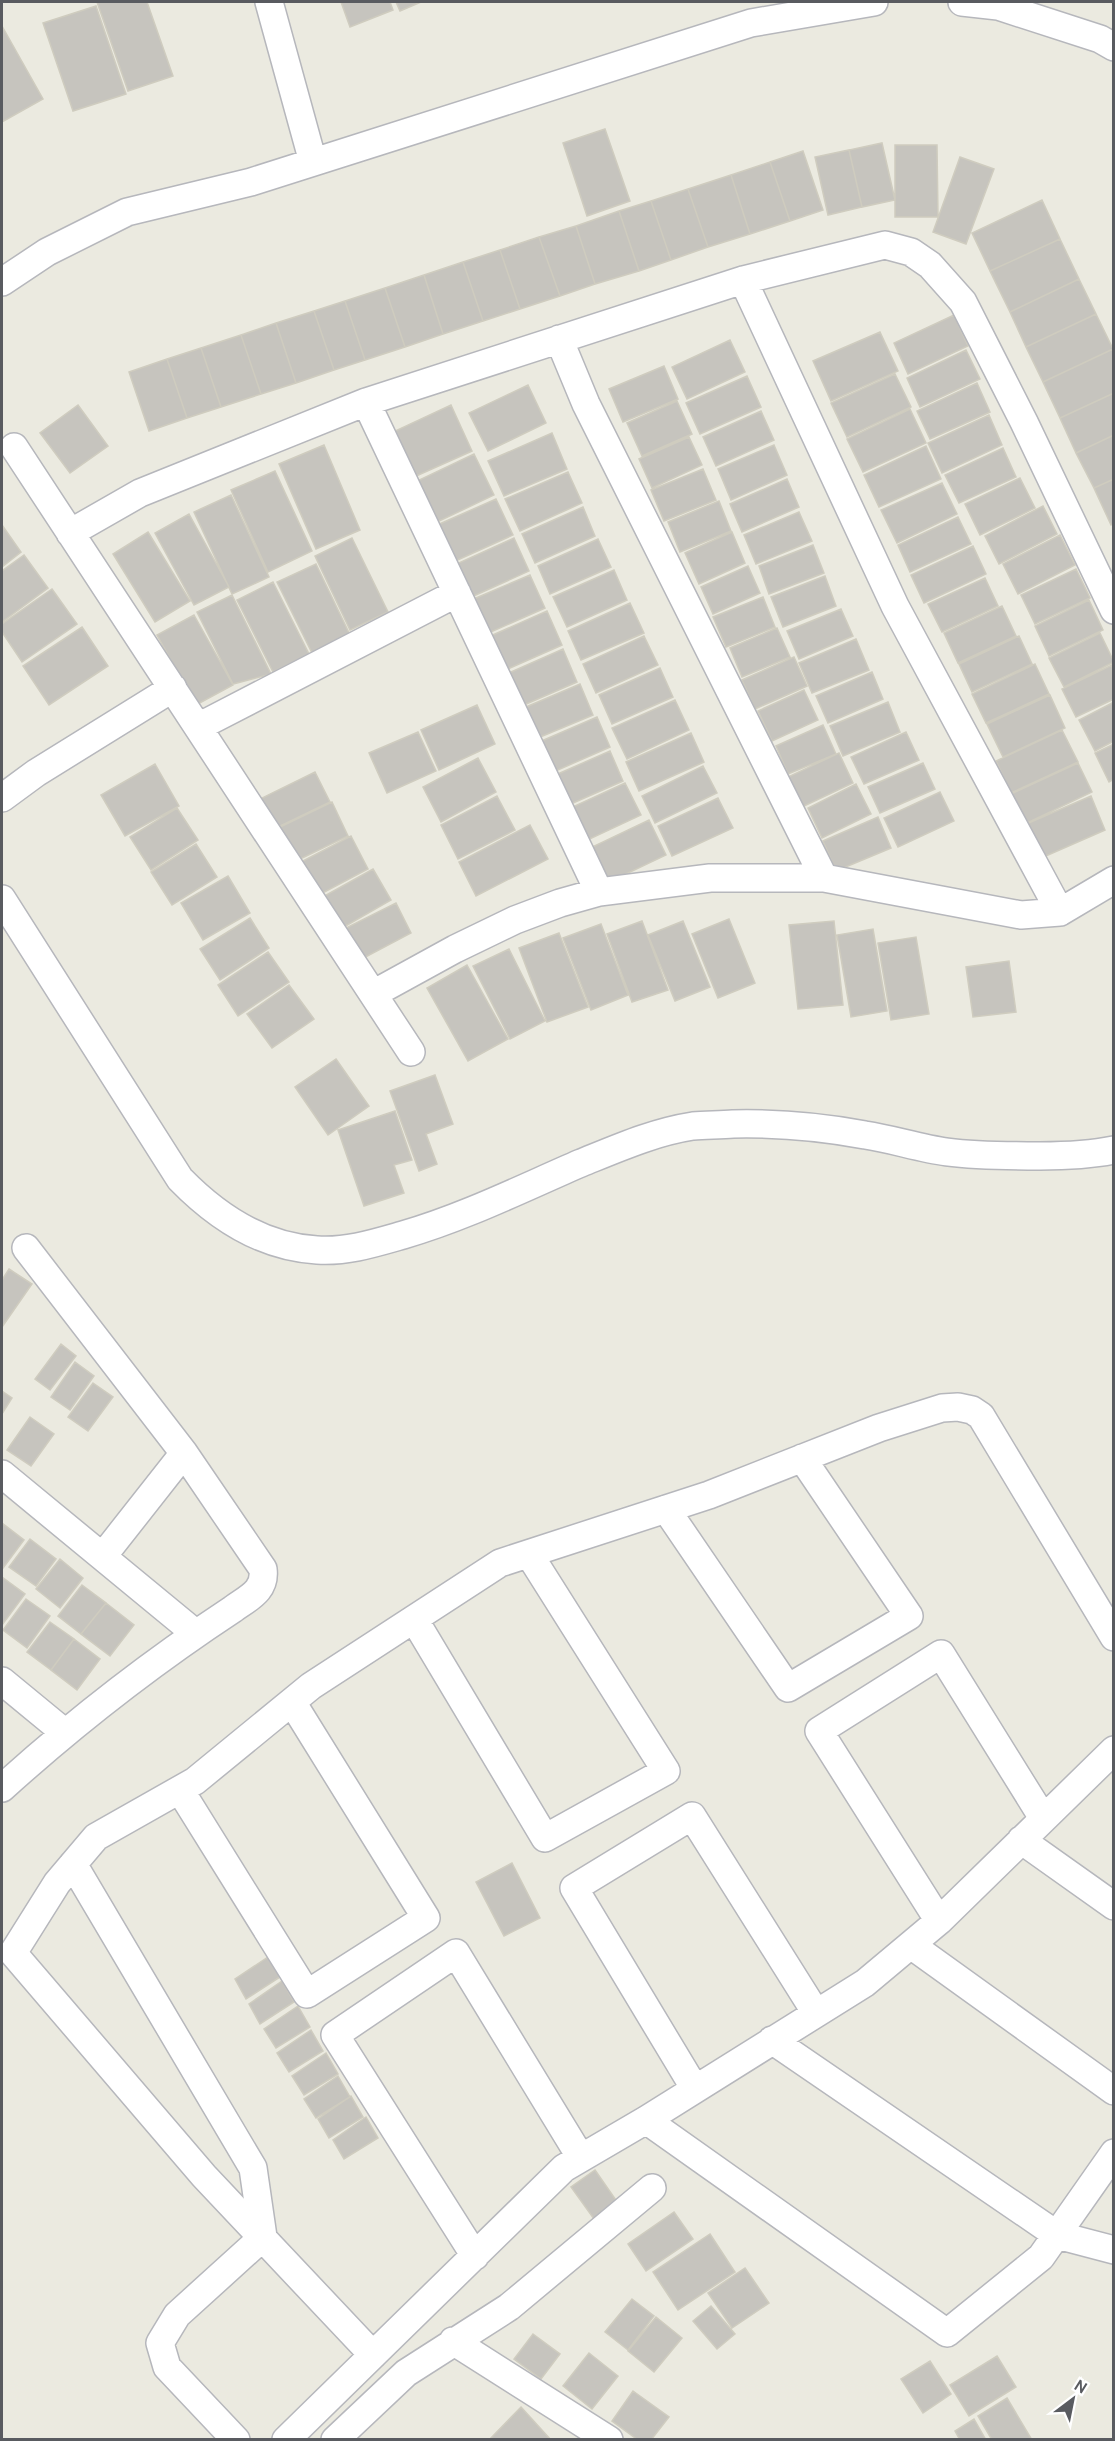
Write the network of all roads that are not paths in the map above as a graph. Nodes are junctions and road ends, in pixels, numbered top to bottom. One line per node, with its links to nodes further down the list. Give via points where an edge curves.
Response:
1 (269, 2): 5 (street)
2 (873, 2): 5 (street, via 751,23)
3 (962, 2): 4 (street, via 998,6 1100,39)
4 (1113, 47)
5 (313, 162): 7 (street, via 251,182 128,212 47,252)
6 (743, 280): 8 (street); 13 (street, via 885,245 911,252 930,265 963,302); 21 (street, via 896,606)
7 (2, 282)
8 (559, 339): 9 (street); 17 (street, via 586,404)
9 (366, 402): 11 (street, via 140,494); 12 (street)
10 (14, 447): 11 (street)
11 (70, 533): 14 (street)
12 (457, 593): 15 (street); 19 (street)
13 (1113, 610)
14 (173, 688): 15 (street); 16 (street)
15 (198, 727): 22 (street)
16 (2, 798)
17 (824, 878): 19 (street, via 710,878); 21 (street, via 1021,915)
18 (1113, 880): 21 (street)
19 (600, 892): 22 (street, via 514,920)
20 (2, 899): 24 (street, via 180,1179 223,1217 280,1243 316,1250 350,1249 390,1239 432,1227 625,1145 694,1126 793,1126 864,1134 977,1155 1064,1155)
21 (1060, 912)
22 (373, 994): 23 (street)
23 (411, 1052)
24 (1113, 1149)
25 (26, 1248): 26 (street)
26 (184, 1454): 31 (street); 33 (street, via 263,1569 264,1578 259,1591)
27 (802, 1458): 29 (street); 29 (street, via 909,1616 788,1688); 34 (street, via 942,1408 972,1410 995,1437)
28 (2, 1474): 31 (street)
29 (666, 1509): 30 (street)
30 (529, 1554): 32 (street, via 500,1563); 32 (street, via 666,1771 545,1838)
31 (104, 1557): 33 (street)
32 (414, 1619): 36 (street)
33 (195, 1634): 37 (street)
34 (1113, 1637)
35 (2, 1681): 37 (street)
36 (292, 1702): 40 (street); 40 (street, via 426,1918 308,1994)
37 (64, 1732): 39 (street)
38 (1113, 1750): 41 (street)
39 (2, 1788)
40 (180, 1790): 43 (street, via 96,1837)
41 (1043, 1818): 42 (street); 45 (street, via 941,1654 819,1731)
42 (1021, 1840): 44 (street); 45 (street)
43 (73, 1864): 56 (street, via 253,2168); 56 (street, via 13,1953 204,2176)
44 (1113, 1905)
45 (939, 1921): 46 (street)
46 (911, 1945): 47 (street, via 865,1983); 50 (street)
47 (816, 2013): 48 (street); 49 (street, via 692,1816 574,1888)
48 (772, 2040): 49 (street); 55 (street)
49 (695, 2089): 51 (street)
50 (1113, 2091)
51 (646, 2120): 53 (street); 55 (street, via 947,2333 1041,2257)
52 (1113, 2153): 55 (street)
53 (581, 2158): 58 (street, via 564,2168); 58 (street, via 456,1953 335,2035)
54 (652, 2188): 59 (street, via 509,2307)
55 (1057, 2235): 57 (street)
56 (262, 2237): 60 (street); 61 (street, via 177,2315 160,2343 167,2367)
57 (1113, 2250)
58 (475, 2256): 60 (street)
59 (453, 2341): 63 (street, via 406,2373); 64 (street)
60 (373, 2355): 62 (street)
61 (236, 2439)
62 (286, 2439)
63 (335, 2439)
64 (609, 2439)

